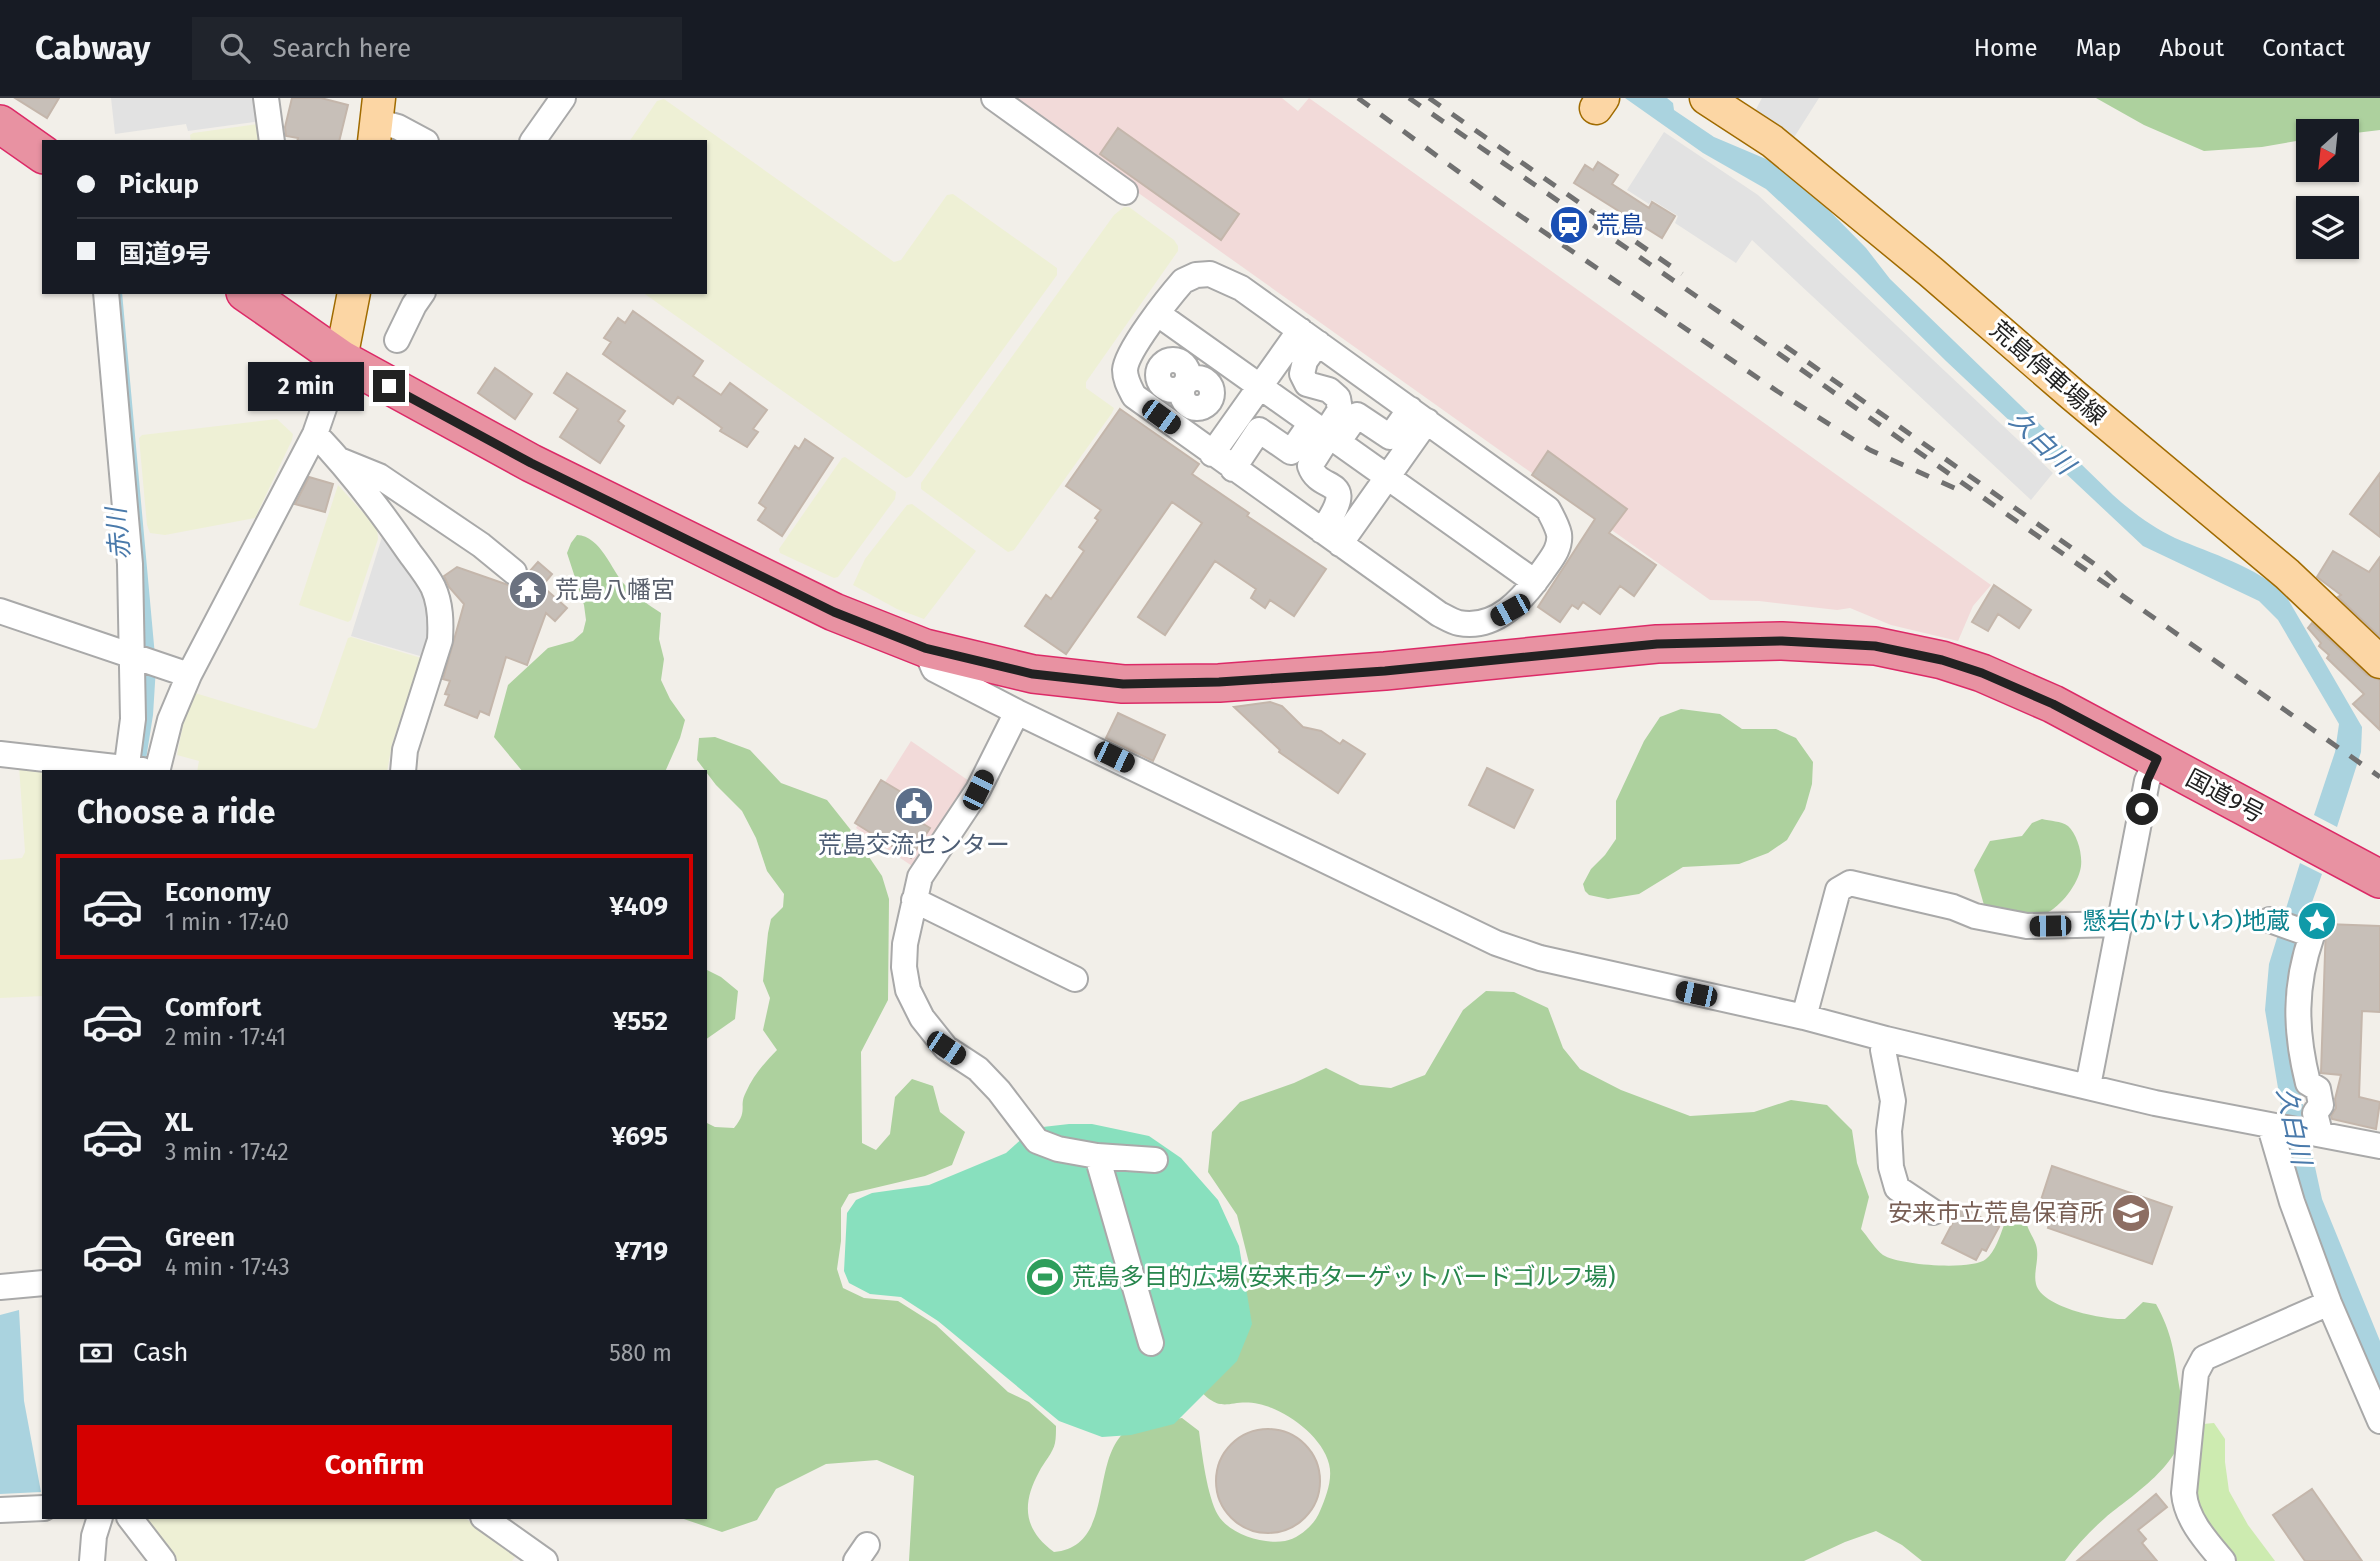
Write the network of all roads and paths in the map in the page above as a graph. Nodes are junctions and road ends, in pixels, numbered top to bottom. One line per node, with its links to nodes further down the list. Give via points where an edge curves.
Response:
1 (266, 98): 7 (street)
2 (563, 98): 9 (street)
3 (994, 98): 11 (street)
4 (1706, 98): 38 (main road, 荒島停車場線, via 1772,141 1931,272 2287,574)
5 (376, 120): 8 (street)
6 (0, 124): 10 (highway)
7 (272, 140)
8 (422, 140)
9 (533, 140)
10 (42, 154)
11 (1125, 192)
12 (106, 294): 36 (street, via 130,564)
13 (248, 294): 20 (highway, 国道9号)
14 (354, 294): 20 (main road)
15 (419, 298): 18 (street)
16 (1158, 314): 17 (street, via 1182,281 1210,274 1241,288); 19 (street); 21 (street)
17 (1309, 337): 21 (street); 22 (street); 24 (street, via 1302,374 1307,384 1329,390 1338,398 1340,410)
18 (397, 341)
19 (1134, 348): 23 (street, via 1161,365 1169,360 1184,365 1185,383 1205,379 1212,387 1211,401); 26 (street, via 1125,371 1134,396)
20 (341, 359): 25 (street); 35 (highway, 国道9号, via 531,463 794,593)
21 (1260, 387): 23 (street); 24 (street)
22 (1419, 415): 24 (street, via 1390,438 1357,415); 29 (street); 32 (street, via 1548,509 1559,535 1557,550)
23 (1237, 419): 26 (street)
24 (1326, 433): 28 (street, via 1291,452 1259,430); 29 (street); 30 (street, via 1310,466 1338,495)
25 (315, 434): 27 (street); 39 (street)
26 (1213, 454): 28 (street)
27 (341, 460): 31 (street, via 379,476); 45 (street, via 433,587 440,611 437,655 405,750)
28 (1233, 468): 30 (street)
29 (1387, 477): 30 (street); 32 (street)
30 (1331, 537): 34 (street, via 1439,614)
31 (514, 572)
32 (1535, 582): 34 (street, via 1510,610 1494,618)
33 (0, 611): 36 (street)
34 (1459, 623): 37 (street, via 1476,642)
35 (925, 648): 37 (highway, 国道9号, via 1033,674 1123,684 1232,682); 40 (street, via 934,669)
36 (131, 656): 39 (street); 43 (street)
37 (1480, 662): 42 (highway, 国道9号, via 1657,644 1782,641 1875,646 1982,673)
38 (2380, 662)
39 (189, 675): 44 (street, via 170,719)
40 (1017, 712): 47 (street, via 978,790 920,877); 51 (street, via 1496,943 1540,958)
41 (0, 754): 43 (street)
42 (2157, 759): 46 (highway, 国道9号); 49 (street, via 2147,781)
43 (134, 770)
44 (157, 770)
45 (403, 770)
46 (2380, 879)
47 (914, 900): 50 (street); 57 (street, via 904,967 908,990 922,1018 946,1048 978,1069 999,1091 1037,1141)
48 (2270, 920): 55 (street, via 2312,935 2297,1008 2308,1083 2318,1089 2321,1105 2315,1113)
49 (2120, 924): 51 (street, via 2028,926 1850,883 1838,890); 53 (street)
50 (1075, 979)
51 (1804, 1017): 52 (street)
52 (1886, 1039): 53 (street); 59 (street, via 1883,1051 1893,1101 1891,1167 1897,1188)
53 (2088, 1086): 54 (street)
54 (2275, 1127): 55 (street); 62 (street, via 2292,1202)
55 (2315, 1132): 56 (street)
56 (2380, 1146)
57 (1097, 1156): 58 (street); 63 (street)
58 (1155, 1160)
59 (1933, 1212)
60 (42, 1283): 61 (street)
61 (0, 1287)
62 (2329, 1303): 64 (street); 73 (street, via 2204,1357 2196,1373 2185,1507)
63 (1151, 1343)
64 (2380, 1421)
65 (42, 1508): 66 (street)
66 (0, 1510)
67 (99, 1519): 71 (street)
68 (131, 1519): 72 (street)
69 (485, 1519): 70 (street)
70 (533, 1558)
71 (92, 1561)
72 (163, 1561)
73 (2223, 1561)

